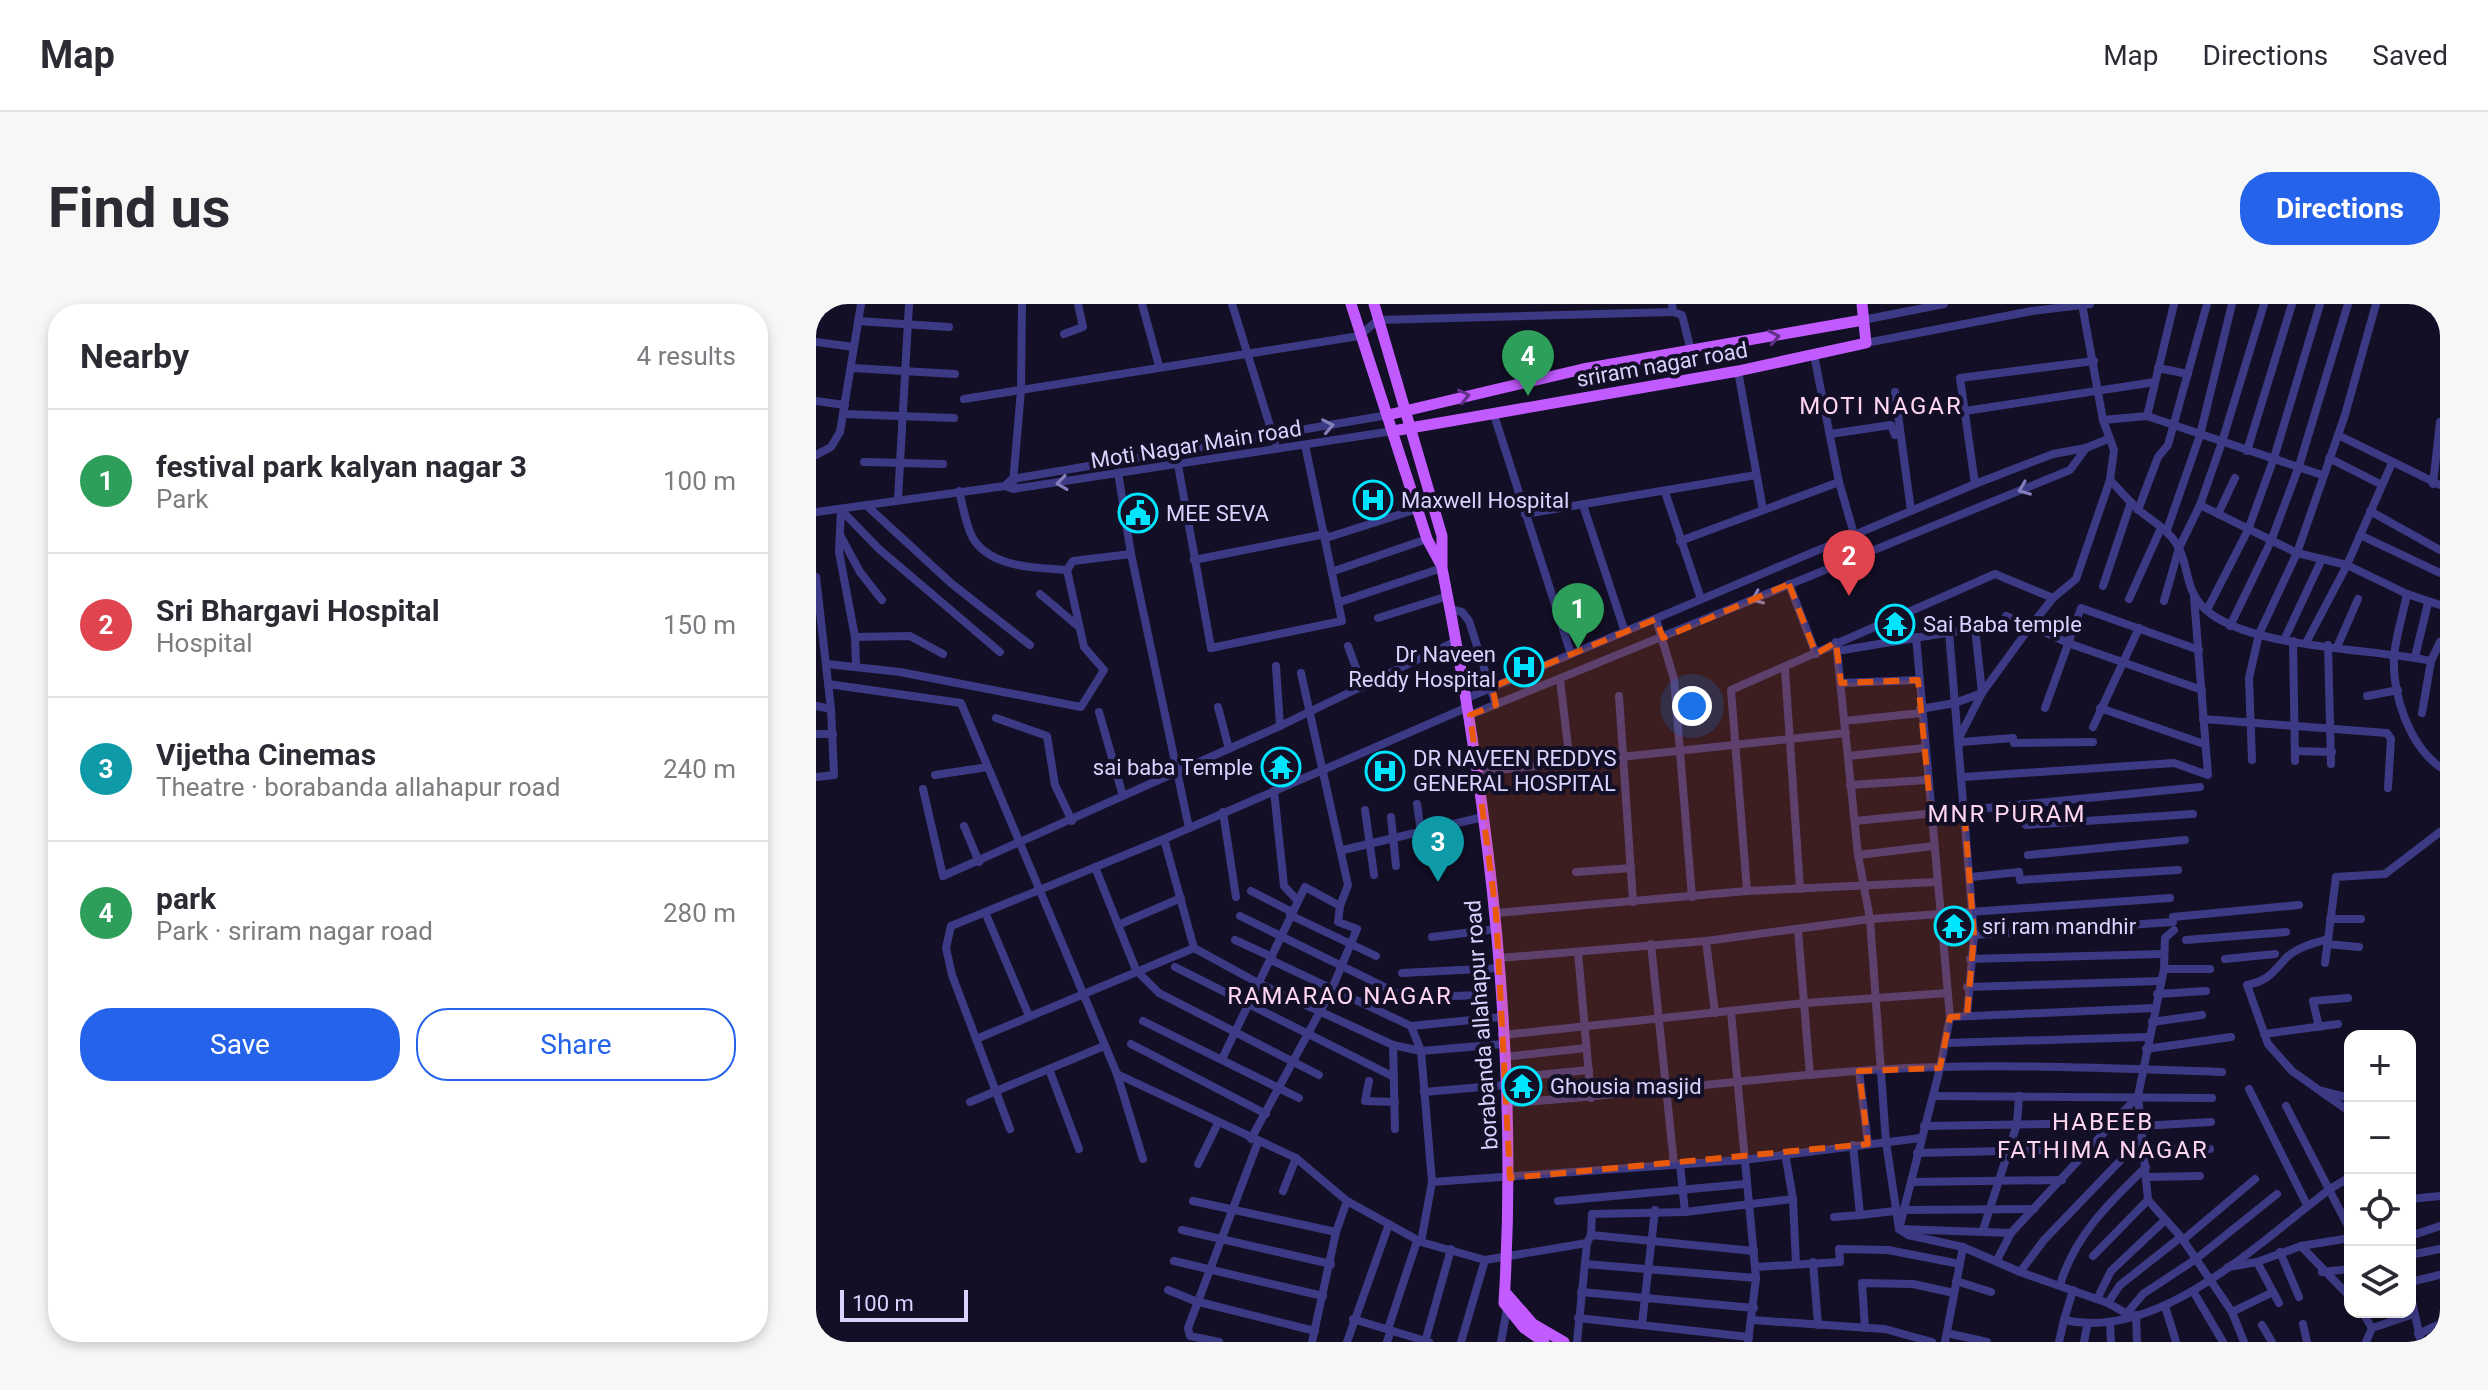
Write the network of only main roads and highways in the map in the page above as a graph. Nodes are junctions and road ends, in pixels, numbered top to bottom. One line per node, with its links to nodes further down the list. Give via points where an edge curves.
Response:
1 (1351, 304): 6 (main road, borabanda allahapur road)
2 (1374, 304): 5 (main road, borabanda allahapur road)
3 (1862, 304): 4 (main road)
4 (1863, 320): 5 (main road, sriram nagar road, one-way to 4, via 1583,369); 7 (main road, sriram nagar road, via 1866,343 1738,371)
5 (1403, 410): 6 (main road, sriram nagar road); 7 (main road, borabanda allahapur road)
6 (1388, 415): 8 (main road, borabanda allahapur road)
7 (1408, 428): 8 (main road, sriram nagar road); 9 (main road, borabanda allahapur road, via 1442,536)
8 (1393, 431): 9 (main road, borabanda allahapur road, via 1427,539)
9 (1442, 568): 10 (main road, borabanda allahapur road, via 1479,772 1496,913 1510,1178)
10 (1505, 1292): 11 (main road, borabanda allahapur road, via 1507,1309); 12 (main road, via 1533,1324)
11 (1537, 1341)
12 (1562, 1342)

